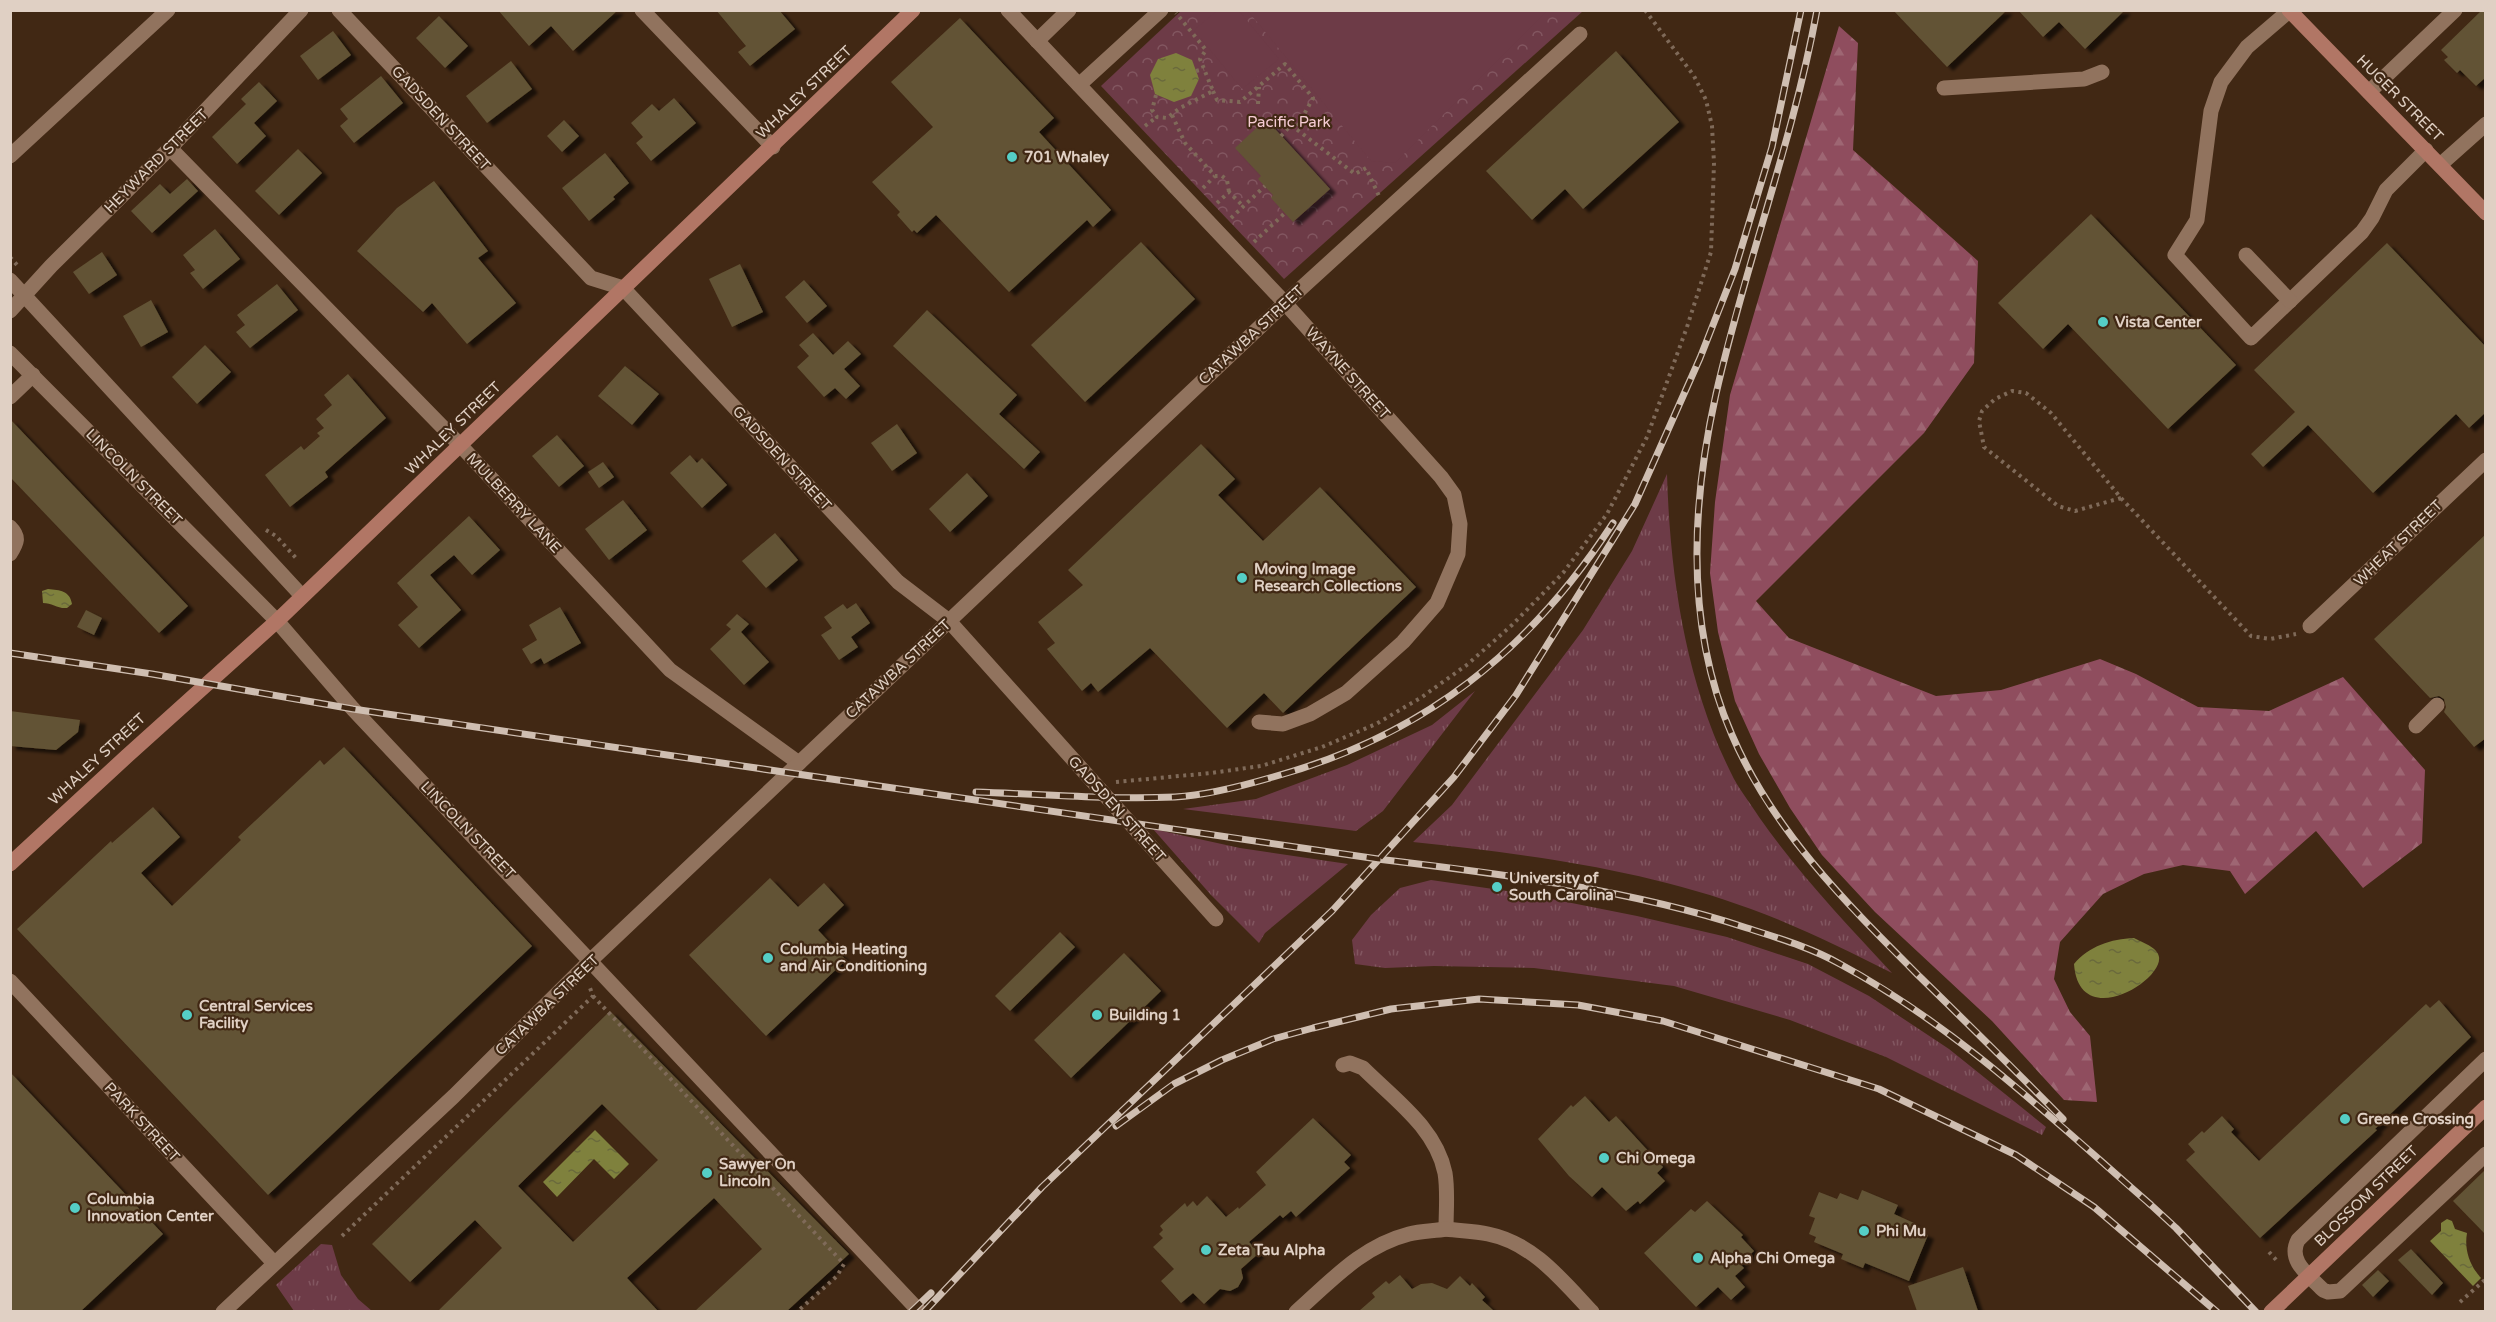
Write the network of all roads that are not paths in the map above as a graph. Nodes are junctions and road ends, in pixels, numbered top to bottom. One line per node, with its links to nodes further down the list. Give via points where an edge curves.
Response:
1 (168, 10): 21 (street)
2 (302, 10): 19 (street, HEYWARD STREET)
3 (339, 10): 26 (street, GADSDEN STREET, via 591,278)
4 (642, 10): 18 (street)
5 (914, 10): 18 (main road, WHALEY STREET)
6 (1008, 10): 12 (street, WAYNE STREET)
7 (1069, 10): 12 (street)
8 (1161, 10): 14 (street)
9 (2455, 10): 16 (street)
10 (2291, 11): 16 (main road, HUGER STREET); 28 (street, via 2247,46 2221,82 2211,111 2197,220 2175,255 2251,338)
11 (1580, 34): 29 (street, CATAWBA STREET)
12 (1037, 41): 14 (street, WAYNE STREET)
13 (2102, 72): 15 (street, via 2085,79)
14 (1079, 85): 29 (street, WAYNE STREET)
15 (1944, 88)
16 (2369, 92): 20 (main road, HUGER STREET)
17 (2486, 124): 22 (street)
18 (773, 147): 26 (main road, WHALEY STREET)
19 (170, 148): 27 (street, HEYWARD STREET); 34 (street, MULBERRY LANE)
20 (2426, 150): 22 (main road, HUGER STREET); 28 (street, via 2386,190 2362,232)
21 (10, 156)
22 (2440, 165): 23 (main road, HUGER STREET)
23 (2486, 213)
24 (2246, 255): 28 (street)
25 (10, 280): 27 (street)
26 (623, 288): 34 (main road, WHALEY STREET); 40 (street, GADSDEN STREET, via 898,582)
27 (26, 295): 30 (street, HEYWARD STREET); 38 (street)
28 (2290, 301)
29 (1285, 303): 40 (street, CATAWBA STREET); 43 (street, WAYNE STREET, via 1441,477 1454,495 1460,524 1458,554 1437,603 1402,642 1346,693 1310,714 1283,724)
30 (10, 311)
31 (10, 353): 32 (street, LINCOLN STREET)
32 (33, 375): 33 (street); 39 (street, LINCOLN STREET)
33 (10, 397)
34 (461, 446): 38 (main road, WHALEY STREET); 45 (street, MULBERRY LANE, via 670,670)
35 (2486, 460): 41 (street, WHEAT STREET)
36 (10, 527): 37 (street, via 17,542)
37 (10, 554)
38 (302, 596): 39 (main road, WHALEY STREET)
39 (277, 621): 46 (main road, WHALEY STREET); 48 (street, LINCOLN STREET)
40 (950, 621): 45 (street, CATAWBA STREET); 47 (street, GADSDEN STREET)
41 (2310, 626)
42 (2437, 705): 44 (street)
43 (1259, 722)
44 (2416, 726)
45 (799, 763): 48 (street, CATAWBA STREET)
46 (10, 864)
47 (1216, 919)
48 (586, 965): 55 (street, CATAWBA STREET, via 454,1096); 57 (street, LINCOLN STREET)
49 (10, 981): 55 (street, PARK STREET)
50 (2486, 1059): 53 (street, via 2298,1240 2296,1262 2323,1290 2340,1291)
51 (1343, 1065): 54 (street, via 1350,1063 1363,1068 1427,1131 1445,1175)
52 (2486, 1107): 60 (main road, BLOSSOM STREET)
53 (2486, 1154)
54 (1446, 1229): 58 (street, via 1410,1234 1360,1256); 59 (street, via 1490,1234 1521,1246 1550,1266)
55 (274, 1263): 56 (street, CATAWBA STREET)
56 (224, 1311)
57 (920, 1311)
58 (1296, 1311)
59 (1592, 1311)
60 (2271, 1311)

